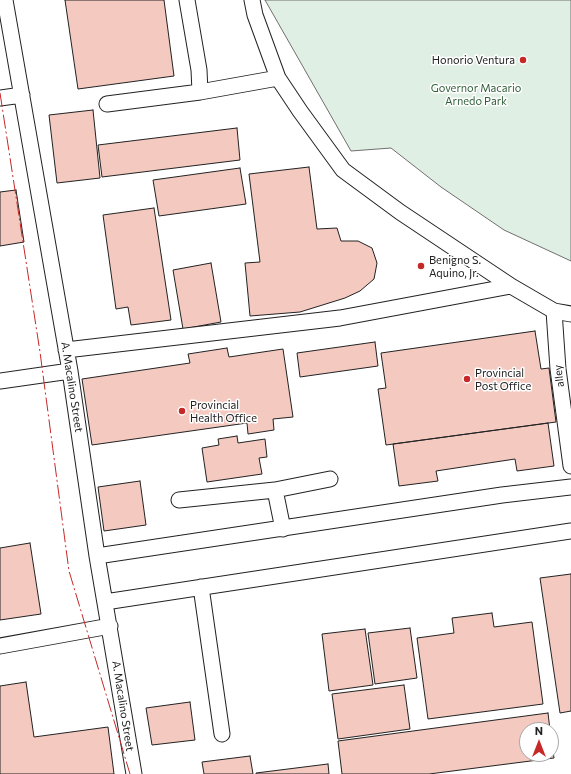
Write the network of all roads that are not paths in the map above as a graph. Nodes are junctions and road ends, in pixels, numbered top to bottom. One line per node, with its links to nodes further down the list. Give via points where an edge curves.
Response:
1 (4, 0): 6 (lane, A. Macalino Street)
2 (186, 0): 5 (lane, via 199,70)
3 (252, 0): 4 (lane)
4 (278, 78): 5 (lane); 9 (lane, via 343,170 400,212)
5 (200, 92): 8 (lane)
6 (22, 95): 7 (lane); 12 (lane, A. Macalino Street)
7 (0, 98)
8 (107, 104)
9 (511, 286): 10 (lane); 12 (lane, via 340,318)
10 (554, 311): 11 (lane); 15 (lane, alley, via 558,369)
11 (571, 314)
12 (66, 350): 13 (lane, A. Macalino Street)
13 (70, 371): 14 (lane); 22 (lane, A. Macalino Street)
14 (0, 381)
15 (571, 466)
16 (330, 479): 18 (lane)
17 (571, 487): 20 (lane, via 502,495)
18 (275, 490): 19 (lane); 20 (lane)
19 (179, 500)
20 (283, 529): 22 (lane)
21 (571, 530): 23 (lane)
22 (97, 556): 24 (lane, A. Macalino Street)
23 (201, 587): 24 (lane); 27 (lane)
24 (105, 602): 25 (lane, A. Macalino Street)
25 (110, 626): 26 (lane); 28 (lane, A. Macalino Street)
26 (0, 646)
27 (222, 734)
28 (134, 774)

